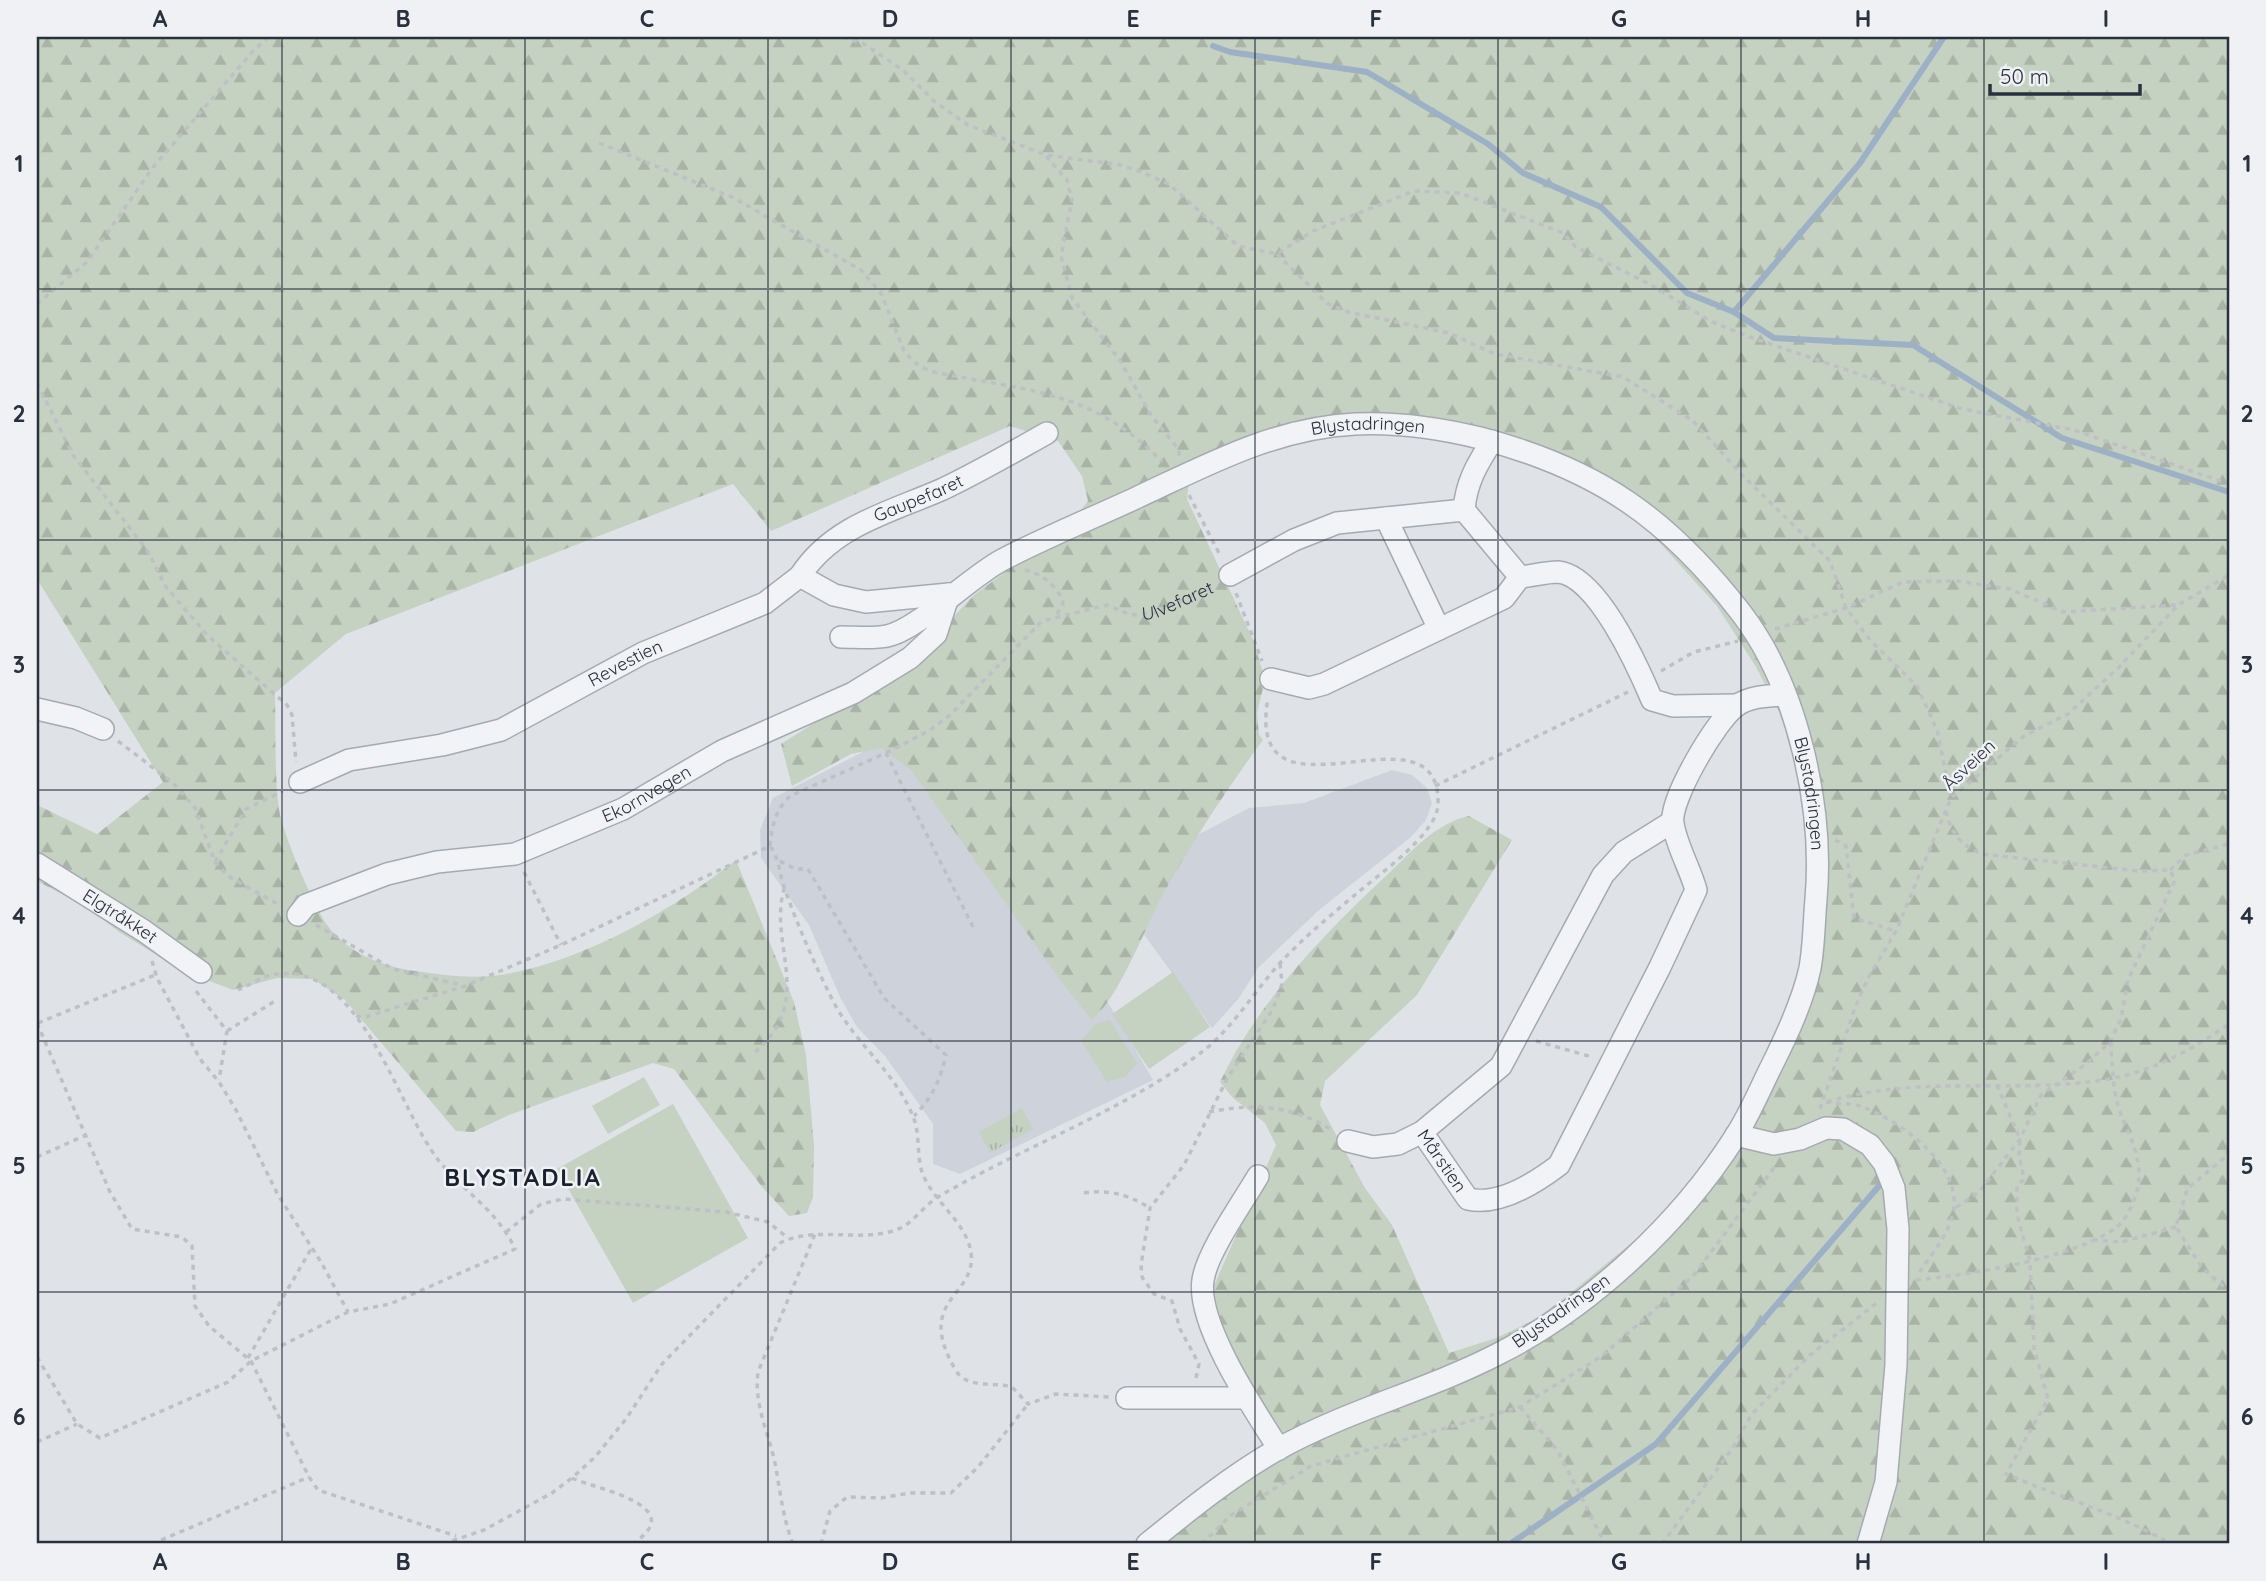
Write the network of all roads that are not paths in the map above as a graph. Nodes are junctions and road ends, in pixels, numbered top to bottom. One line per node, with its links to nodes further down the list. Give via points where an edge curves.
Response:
1 (1047, 433): 6 (street, Gaupefaret, via 946,487 842,532 813,556)
2 (1492, 441): 3 (street, via 1473,471); 8 (street, Blystadringen, via 1405,425 1354,424 1294,431 1242,448 1177,479 1148,500 998,562); 12 (street, Blystadringen, via 1540,454 1586,474 1628,500 1704,568 1757,635)
3 (1464, 510): 4 (street, Ulvefaret); 7 (street)
4 (1386, 518): 5 (street, Ulvefaret, via 1337,523 1294,540); 9 (street)
5 (1230, 575)
6 (800, 576): 8 (street, via 834,595 866,602); 16 (street, Revestien, via 765,603 643,653 501,730 349,760)
7 (1520, 577): 9 (street, via 1504,598); 13 (street, via 1560,572 1596,595 1652,700 1673,706)
8 (949, 594): 10 (street, Blystadringen, via 891,636); 19 (street, Ekornvegen, via 936,634 910,658 853,693 722,751 623,809 515,854 437,862 387,874 306,905)
9 (1439, 629): 11 (street, via 1309,688)
10 (841, 637)
11 (1271, 680)
12 (1784, 695): 13 (street, via 1759,696); 22 (street, Blystadringen, via 1801,745 1816,827 1818,871 1810,969 1785,1039)
13 (1737, 705): 17 (street, via 1715,727 1674,807)
14 (37, 709): 15 (street)
15 (103, 729)
16 (300, 782)
17 (1672, 822): 21 (street, Mårstien, via 1624,852 1603,875 1501,1066); 21 (street, Mårstien, via 1696,890 1559,1165 1536,1182 1483,1203 1468,1199)
18 (37, 864): 20 (street, Elgtråkket, via 144,931)
19 (298, 915)
20 (199, 982)
21 (1422, 1132): 23 (street, via 1373,1147)
22 (1736, 1135): 27 (street, Blystadringen, via 1689,1199 1603,1287 1554,1321 1500,1353); 29 (street, via 1774,1144 1826,1128 1843,1129 1870,1145 1894,1188 1906,1284 1886,1482)
23 (1348, 1141)
24 (1258, 1176): 26 (street, via 1203,1279 1210,1324)
25 (1127, 1398): 26 (street)
26 (1246, 1398): 27 (street)
27 (1279, 1448): 28 (street, Blystadringen)
28 (1147, 1544)
29 (1868, 1544)

